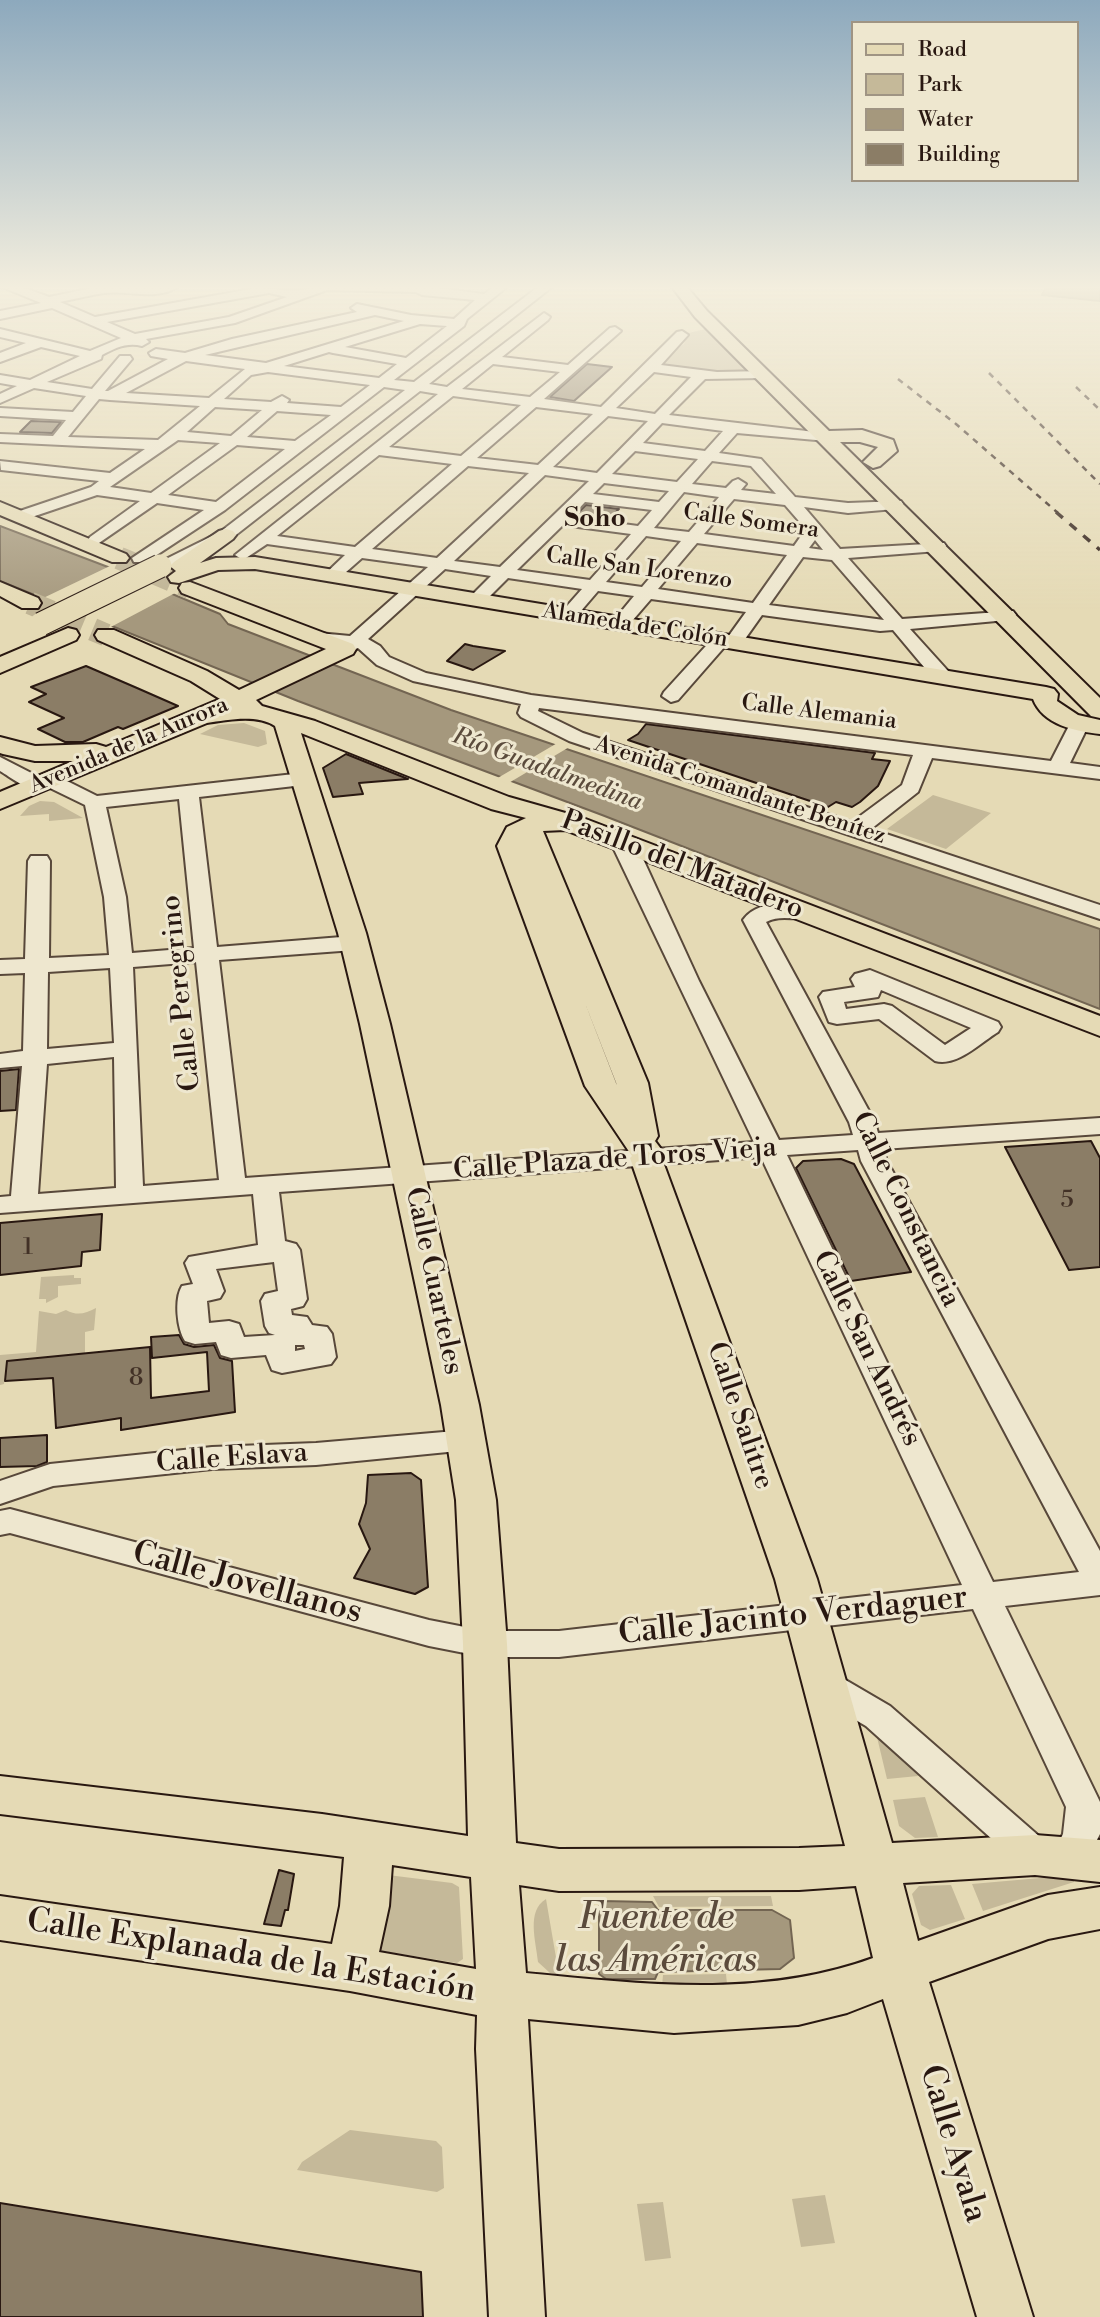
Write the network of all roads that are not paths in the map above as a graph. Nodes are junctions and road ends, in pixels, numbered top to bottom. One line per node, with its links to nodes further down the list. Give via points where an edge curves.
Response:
1 (101, 395): 20 (street)
2 (215, 395): 25 (street)
3 (226, 395): 16 (street)
4 (289, 395): 16 (street)
5 (364, 395): 17 (street)
6 (406, 395): 61 (street)
7 (448, 395): 34 (street)
8 (468, 395): 15 (street)
9 (542, 395): 15 (street)
10 (621, 395): 19 (street)
11 (658, 395): 14 (street)
12 (784, 395): 22 (main road)
13 (801, 395): 26 (main road)
14 (665, 396): 21 (street)
15 (533, 403): 19 (street); 36 (street)
16 (275, 406): 17 (street); 28 (street)
17 (342, 411): 31 (street)
18 (0, 412): 20 (street)
19 (603, 412): 21 (street); 39 (street)
20 (75, 416): 29 (street)
21 (657, 419): 23 (street); 32 (street)
22 (813, 423): 26 (main road); 33 (street)
23 (706, 425): 24 (street); 38 (street)
24 (733, 428): 33 (street); 35 (street)
25 (176, 435): 28 (street); 30 (street)
26 (836, 436): 33 (street); 50 (main road); 94 (main road, via 873,462)
27 (0, 438): 29 (street)
28 (236, 439): 31 (street); 46 (street)
29 (57, 440): 30 (street)
30 (161, 444): 41 (street)
31 (297, 446): 51 (street)
32 (631, 446): 38 (street); 40 (street)
33 (766, 449): 35 (street); 44 (street); 48 (street)
34 (377, 450): 36 (street); 63 (street)
35 (708, 456): 38 (street); 42 (street)
36 (463, 461): 39 (street); 66 (street)
37 (2, 465): 41 (street)
38 (666, 468): 40 (street); 42 (street)
39 (541, 470): 40 (street); 70 (street)
40 (600, 477): 45 (street)
41 (113, 478): 43 (street)
42 (681, 487): 44 (street); 52 (street)
43 (96, 490): 46 (street); 47 (street)
44 (730, 493): 48 (street); 62 (street)
45 (581, 497): 49 (street); 55 (street)
46 (152, 498): 51 (street); 53 (street)
47 (73, 499): 53 (street); 54 (street)
48 (788, 500): 50 (street, via 848,508); 57 (street)
49 (628, 503): 52 (street); 56 (street)
50 (895, 504): 65 (main road)
51 (219, 507): 71 (street)
52 (663, 508): 59 (street)
53 (131, 513): 58 (street)
54 (5, 517): 71 (main road)
55 (559, 520): 56 (street, Calle Somera); 72 (street)
56 (607, 526): 59 (street, Calle Somera)
57 (814, 528): 67 (street); 68 (street)
58 (110, 529): 60 (street); 64 (street)
59 (642, 530): 62 (street, Calle Somera); 74 (street)
60 (143, 534)
61 (226, 535): 71 (main road)
62 (692, 537): 67 (street, Calle Somera); 77 (street)
63 (266, 538): 66 (street, Calle San Lorenzo); 69 (street)
64 (96, 540)
65 (938, 546): 68 (street, Calle Somera); 82 (main road)
66 (359, 552): 70 (street, Calle San Lorenzo); 73 (street)
67 (799, 552): 68 (street, Calle Somera); 80 (street)
68 (835, 555): 84 (street)
69 (233, 559): 71 (main road, Alameda de Colón); 73 (main road, Alameda de Colón)
70 (439, 564): 72 (street, Calle San Lorenzo); 76 (street)
71 (161, 569): 85 (main road); 89 (main road)
72 (504, 573): 74 (street, Calle San Lorenzo); 79 (street)
73 (331, 576): 76 (main road, Alameda de Colón)
74 (592, 586): 77 (street, Calle San Lorenzo); 81 (street)
75 (0, 588): 78 (main road, via 30,603)
76 (412, 590): 79 (main road, Alameda de Colón); 89 (street)
77 (647, 593): 80 (street, Calle San Lorenzo); 83 (street)
78 (0, 597)
79 (476, 600): 81 (main road, Alameda de Colón)
80 (757, 609): 84 (street, Calle San Lorenzo); 87 (street)
81 (568, 615): 83 (main road, Alameda de Colón)
82 (1007, 615): 84 (street, Calle San Lorenzo); 94 (main road)
83 (620, 624): 87 (main road, Alameda de Colón)
84 (895, 625): 93 (street)
85 (55, 630): 88 (main road); 90 (main road); 91 (main road)
86 (106, 635): 95 (main road, Pasillo del Matadero)
87 (727, 641): 93 (main road, Alameda de Colón); 97 (street)
88 (0, 642)
89 (349, 652): 92 (street); 99 (main road)
90 (0, 657)
91 (0, 666)
92 (394, 668): 98 (street)
93 (941, 675): 96 (main road, Alameda de Colón)
94 (1090, 681): 96 (main road, via 1051,688); 100 (main road)
95 (214, 686): 99 (main road, Pasillo del Matadero); 101 (main road, via 218,699)
96 (1046, 694): 102 (main road, via 1049,708)
97 (671, 696)
98 (531, 701): 103 (street, Calle Alemania); 116 (street, Avenida Comandante Benítez, via 528,713 576,737)
99 (259, 705): 101 (main road, Pasillo del Matadero); 110 (main road, Calle Cuarteles, via 286,724); 115 (main road, Pasillo del Matadero, via 500,803)
100 (1100, 710)
101 (202, 716): 104 (main road, Avenida de la Aurora)
102 (1090, 725): 108 (street)
103 (768, 731): 106 (street, Calle Alemania)
104 (146, 740): 105 (main road, via 59,754 29,753); 111 (main road, Avenida de la Aurora)
105 (0, 744)
106 (924, 751): 108 (street, Calle Alemania); 116 (street, via 911,788)
107 (0, 764): 111 (street)
108 (1058, 767): 109 (street, Calle Alemania)
109 (1100, 773)
110 (303, 779): 112 (street); 121 (main road, Calle Cuarteles)
111 (45, 783): 113 (main road, Avenida de la Aurora); 114 (street)
112 (188, 791): 114 (street); 122 (street, Calle Peregrino)
113 (0, 801)
114 (94, 802): 123 (street, via 105,840)
115 (574, 824): 117 (main road, Pasillo del Matadero); 136 (main road, Calle Salitre, via 528,826 510,839 511,850 601,1086)
116 (857, 829): 120 (street, Avenida Comandante Benítez)
117 (622, 843): 119 (main road, Pasillo del Matadero); 135 (street, Calle San Andrés)
118 (39, 861): 124 (street)
119 (802, 912): 127 (street, Calle Constancia, via 778,909 754,920); 129 (main road, Pasillo del Matadero)
120 (1100, 912)
121 (355, 943): 122 (street); 137 (main road, Calle Cuarteles)
122 (208, 954): 123 (street); 139 (street, Calle Peregrino)
123 (121, 961): 124 (street); 130 (street)
124 (37, 965): 125 (street); 131 (street)
125 (0, 967)
126 (835, 1007): 126 (street, via 837,1017 884,1011 944,1056 989,1027 870,978 863,979 870,992 831,997); 127 (street); 128 (street, via 891,1002)
127 (801, 1009): 134 (street, Calle Constancia)
128 (943, 1026)
129 (1100, 1027)
130 (125, 1049): 131 (street); 140 (street)
131 (35, 1057): 132 (street); 141 (street)
132 (0, 1061)
133 (1100, 1126): 134 (street, Calle Plaza de Toros Vieja)
134 (869, 1143): 135 (street, Calle Plaza de Toros Vieja); 145 (street, Calle Constancia, via 874,1161)
135 (771, 1150): 136 (street, Calle Plaza de Toros Vieja); 146 (street, Calle San Andrés)
136 (646, 1153): 137 (street, Calle Plaza de Toros Vieja); 147 (main road, Calle Salitre)
137 (409, 1174): 138 (street, Calle Plaza de Toros Vieja); 143 (main road, Calle Cuarteles)
138 (265, 1186): 139 (street, Calle Plaza de Toros Vieja); 142 (street)
139 (233, 1188): 140 (street, Calle Plaza de Toros Vieja)
140 (130, 1196): 141 (street, Calle Plaza de Toros Vieja)
141 (12, 1204)
142 (273, 1252): 142 (street, via 199,1263 210,1291 192,1293 195,1334 229,1331 231,1348 280,1344 282,1363 321,1357 317,1334 299,1336 297,1324 279,1326 275,1301 293,1299 286,1251)
143 (467, 1441): 144 (street, Calle Eslava, via 212,1458 50,1475); 148 (main road, Calle Cuarteles, via 480,1537)
144 (2, 1507): 148 (street, Calle Jovellanos, via 429,1633)
145 (1100, 1582): 146 (street, Calle Jacinto Verdaguer)
146 (985, 1596): 147 (street, Calle Jacinto Verdaguer); 152 (street, Calle San Andrés, via 1084,1807 1079,1846)
147 (806, 1615): 148 (street, Calle Jacinto Verdaguer, via 559,1644); 149 (main road, Calle Salitre)
148 (485, 1644): 153 (main road, Calle Cuarteles)
149 (825, 1685): 152 (street, via 878,1716); 154 (main road, Calle Salitre)
150 (0, 1795): 151 (main road)
151 (368, 1841): 153 (main road); 157 (main road, via 365,1917)
152 (1068, 1858): 154 (main road)
153 (492, 1860): 154 (main road, via 559,1870 799,1869); 159 (main road, Calle Cuarteles)
154 (874, 1864): 158 (main road, Calle Ayala)
155 (1100, 1908): 158 (main road, Calle Explanada de la Estación, via 1007,1930)
156 (0, 1919): 157 (main road, Calle Explanada de la Estación)
157 (350, 1969): 159 (main road, Calle Explanada de la Estación)
158 (901, 1972): 159 (main road, Calle Explanada de la Estación, via 797,2002 674,2010); 161 (main road, Calle Ayala)
159 (503, 1995): 160 (main road, Calle Cuarteles)
160 (517, 2317)
161 (1004, 2317)

